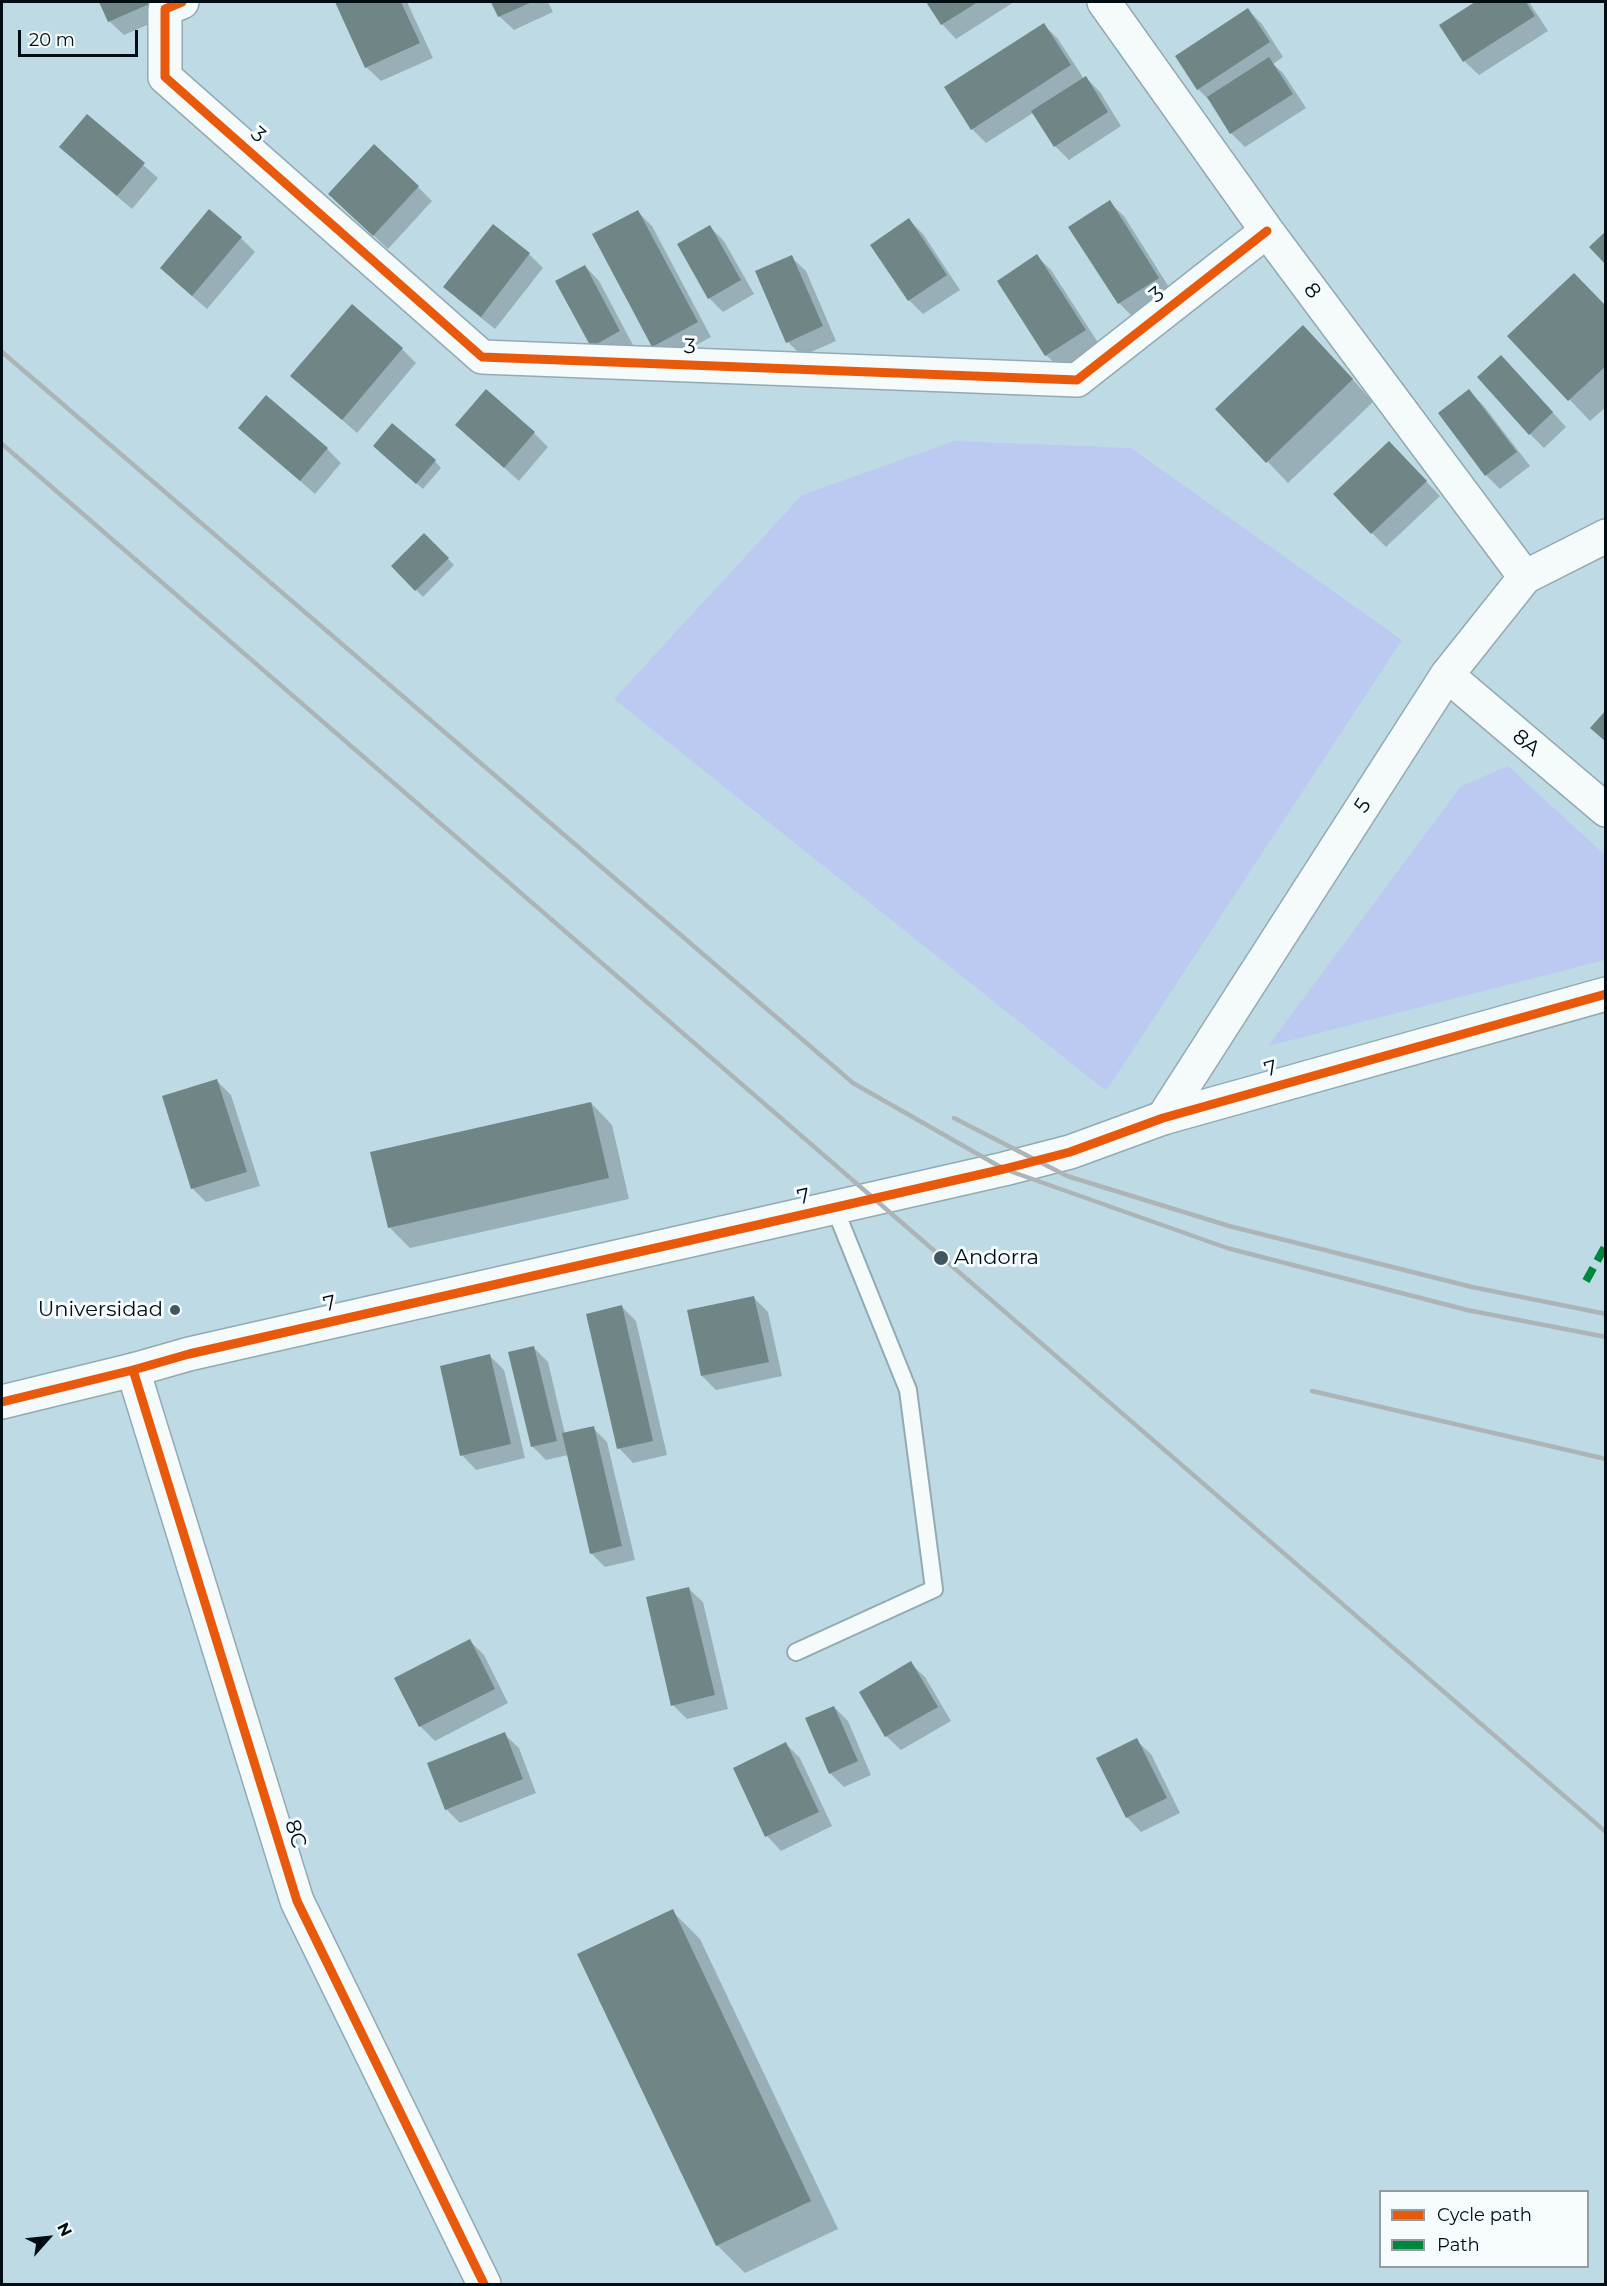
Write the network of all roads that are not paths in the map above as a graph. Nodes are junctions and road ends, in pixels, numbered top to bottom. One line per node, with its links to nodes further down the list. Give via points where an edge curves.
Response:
1 (182, 2): 3 (street, 3, via 165,9 165,77 482,357 1077,380)
2 (1104, 2): 3 (street, 8)
3 (1267, 231): 5 (street, 8)
4 (1605, 536): 5 (street, 5)
5 (1525, 577): 6 (street, 5)
6 (1447, 675): 7 (street, 8A); 9 (street, 5)
7 (1605, 810)
8 (1605, 994): 9 (street, 7)
9 (1163, 1118): 10 (street, 7, via 1070,1152)
10 (835, 1209): 11 (street, 7, via 201,1351); 13 (lane, via 908,1390 934,1589)
11 (133, 1370): 12 (street, 7); 14 (street, 8C, via 297,1901)
12 (2, 1402)
13 (796, 1652)
14 (484, 2284)

